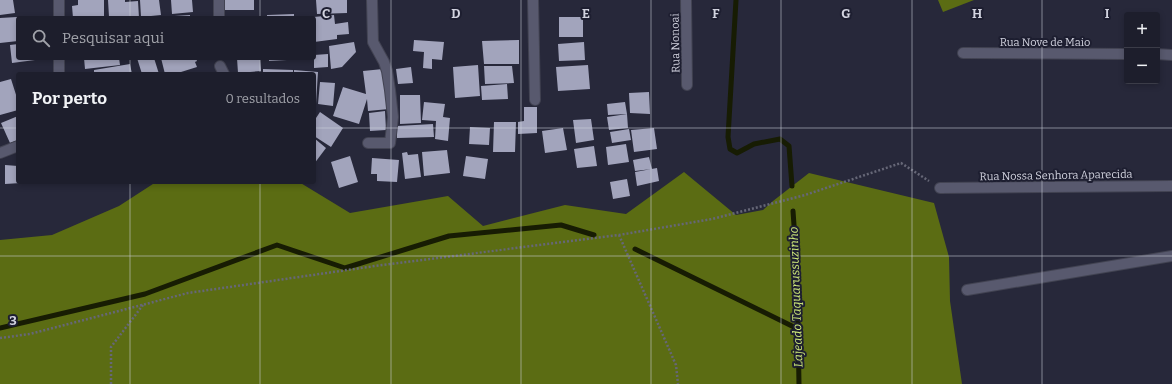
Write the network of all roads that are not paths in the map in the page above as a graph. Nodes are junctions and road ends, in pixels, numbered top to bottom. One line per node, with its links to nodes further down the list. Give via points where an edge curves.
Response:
1 (59, 0): 6 (street)
2 (219, 0): 7 (street)
3 (372, 0): 16 (street, via 373,42 387,71 392,117 390,143)
4 (533, 0): 15 (street)
5 (686, 0): 14 (street, Rua Nonoai)
6 (59, 16)
7 (219, 16)
8 (963, 53): 9 (street, Rua Nove de Maio)
9 (1124, 54)
10 (1160, 54): 11 (street)
11 (1172, 54)
12 (59, 60): 13 (street)
13 (59, 72)
14 (687, 85)
15 (536, 100)
16 (368, 143)
17 (16, 147): 18 (street)
18 (0, 153)
19 (1172, 186): 20 (street, Rua Nossa Senhora Aparecida)
20 (940, 188)
21 (1172, 256): 22 (street)
22 (967, 290)

